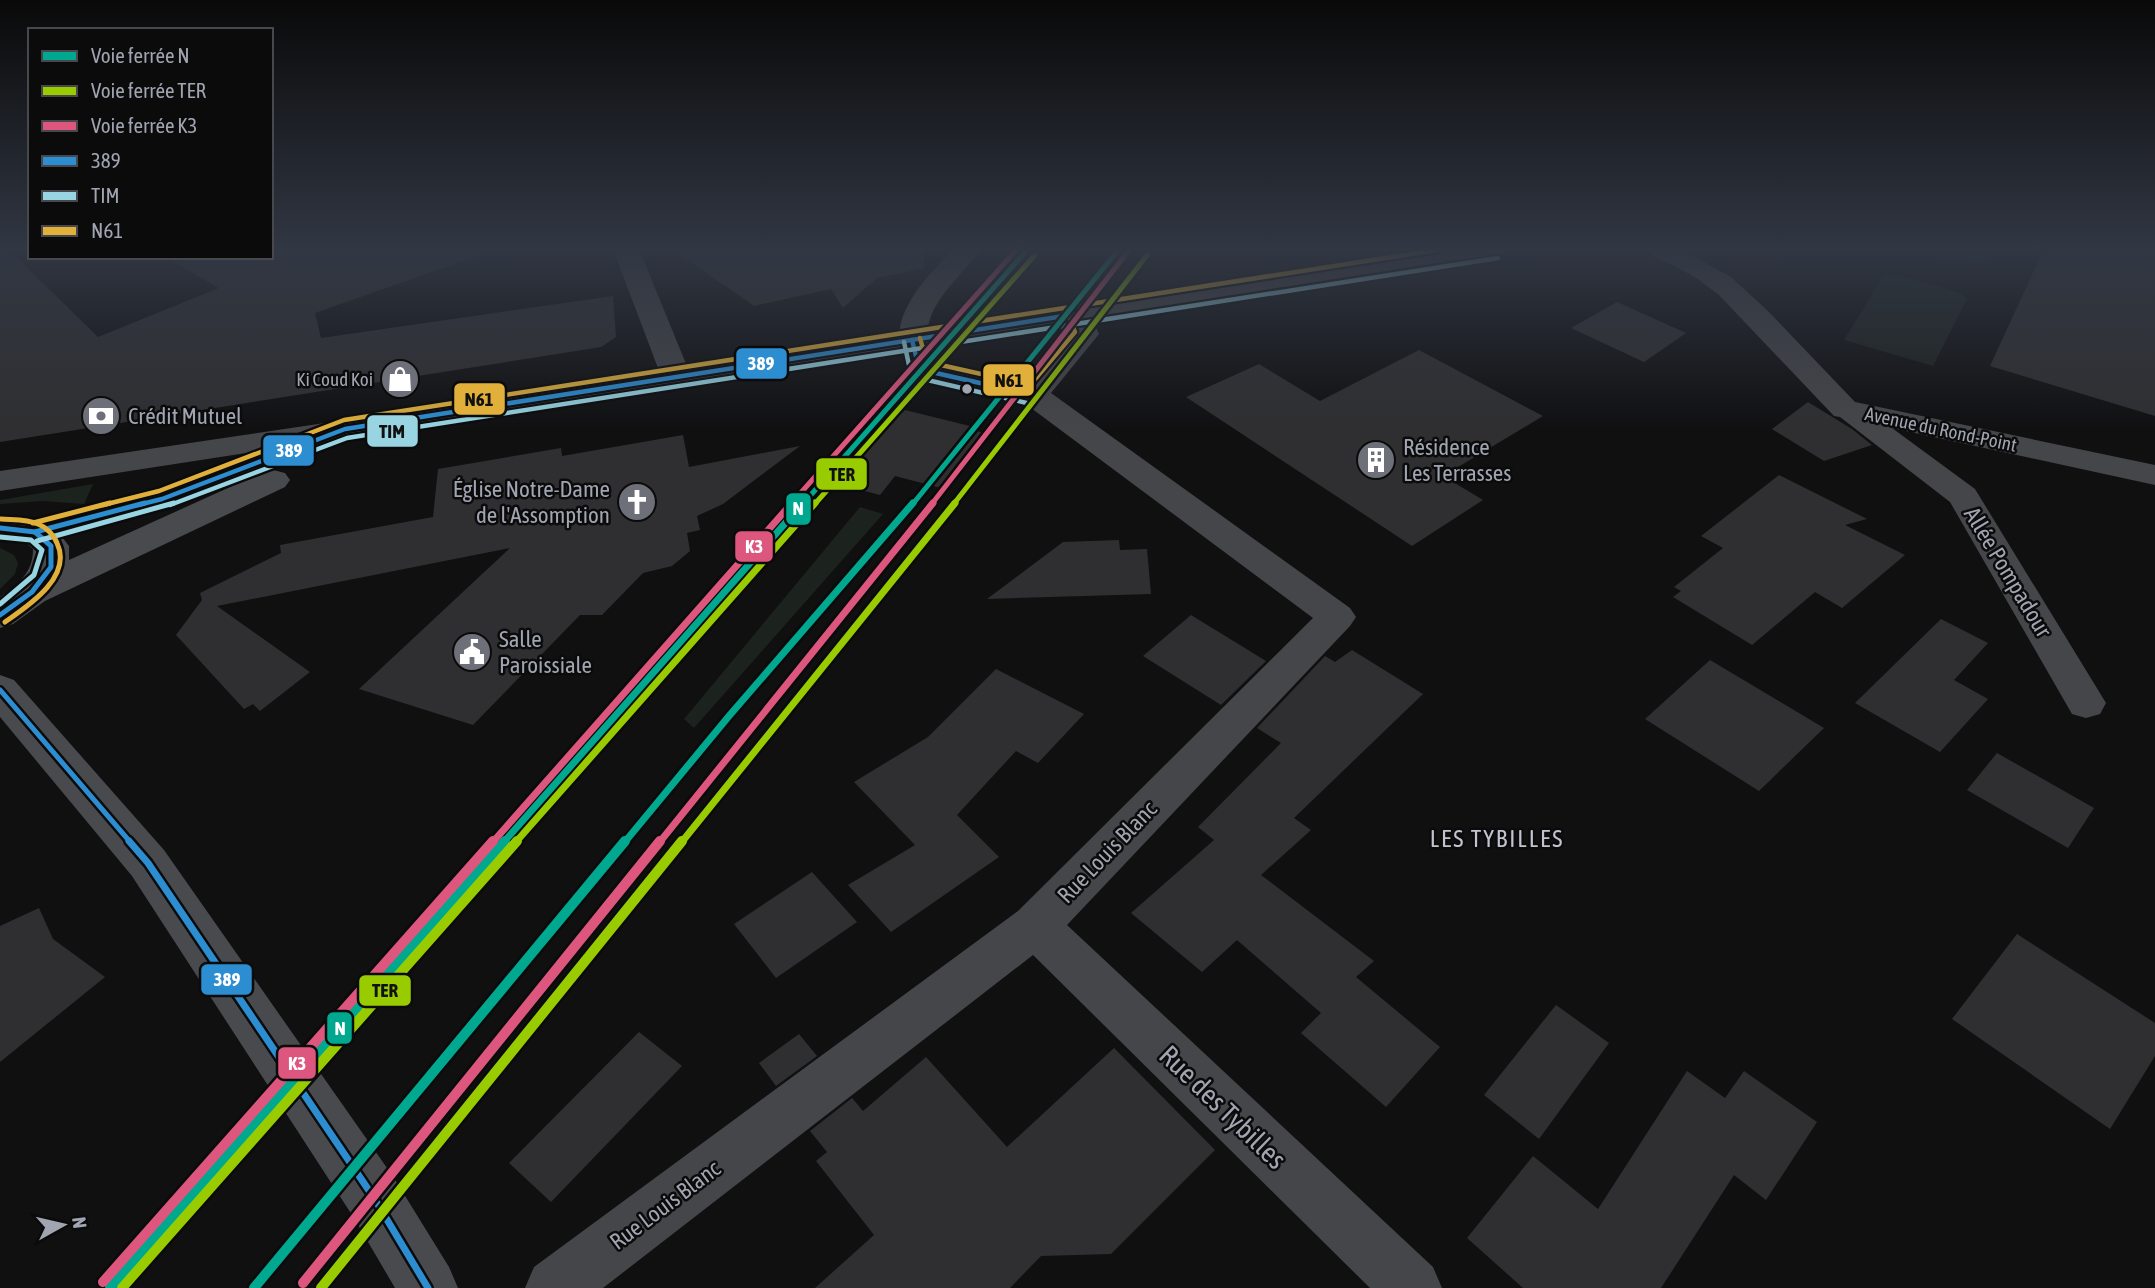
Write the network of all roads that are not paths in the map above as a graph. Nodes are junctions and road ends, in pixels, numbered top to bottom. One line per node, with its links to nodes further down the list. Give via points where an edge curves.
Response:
1 (650, 309): 7 (street)
2 (920, 309): 6 (street)
3 (1108, 309): 5 (main road)
4 (1748, 309): 9 (street, Avenue du Rond-Point)
5 (1077, 314): 6 (main road); 8 (street, via 1085,334)
6 (912, 340): 7 (main road); 8 (street, Rue Louis Blanc, via 917,360 927,371)
7 (676, 376): 10 (main road)
8 (1033, 395): 20 (street, Rue Louis Blanc, via 1337,617)
9 (1845, 409): 12 (street, Avenue du Rond-Point); 19 (street, Allée Pompadour, via 1963,496)
10 (398, 419): 11 (main road); 16 (main road)
11 (345, 429): 13 (street); 15 (main road, via 180,492 103,517)
12 (2155, 475)
13 (0, 481)
14 (0, 528): 15 (main road)
15 (35, 532): 16 (main road, via 51,546 51,567)
16 (32, 592): 17 (main road)
17 (0, 615)
18 (0, 690): 21 (main road, via 148,863)
19 (2086, 703)
20 (1035, 926): 22 (street, Rue Louis Blanc); 23 (street, Rue des Tybilles)
21 (417, 1268)
22 (555, 1288)
23 (1412, 1288)

